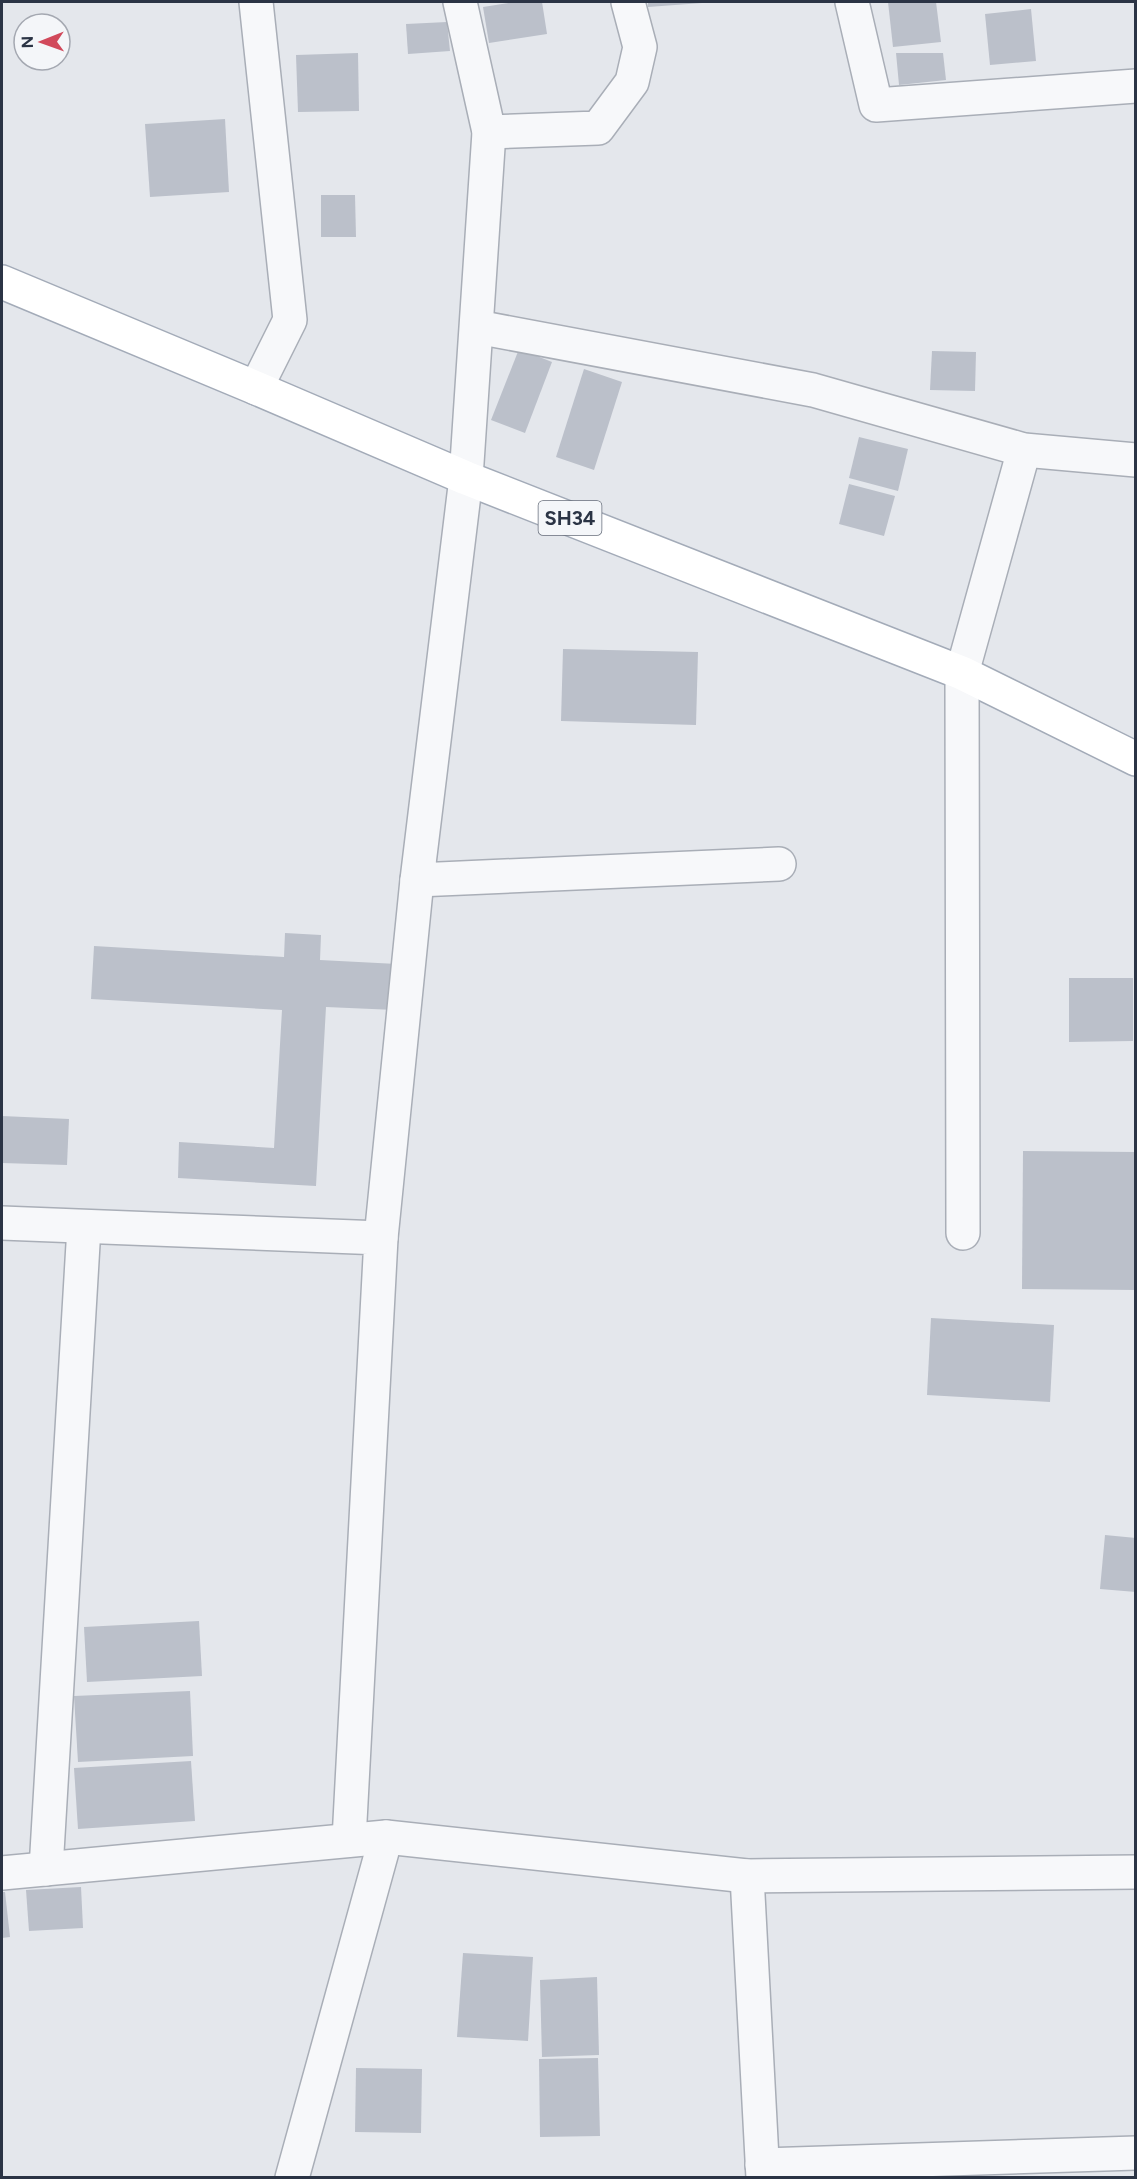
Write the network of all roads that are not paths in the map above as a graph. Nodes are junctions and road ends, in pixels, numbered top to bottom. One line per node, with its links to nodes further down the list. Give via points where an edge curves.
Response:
1 (256, 2): 9 (street, via 290,320)
2 (460, 2): 6 (street)
3 (628, 2): 6 (street, via 640,47 632,82 598,128)
4 (852, 2): 5 (street, via 876,105)
5 (1136, 86)
6 (489, 132): 8 (street)
7 (2, 282): 9 (main road, SH34)
8 (477, 327): 10 (street, via 813,390); 12 (street)
9 (256, 387): 12 (main road, SH34)
10 (1024, 450): 11 (street); 13 (street)
11 (1136, 460)
12 (466, 477): 13 (main road, SH34); 16 (street)
13 (962, 673): 14 (main road, SH34); 19 (street)
14 (1136, 759)
15 (779, 864): 16 (street)
16 (417, 880): 20 (street)
17 (2, 1223): 18 (street)
18 (84, 1227): 20 (street); 23 (street)
19 (963, 1233)
20 (381, 1238): 22 (street)
21 (386, 1837): 22 (street); 26 (street); 29 (street)
22 (349, 1840): 23 (street)
23 (46, 1869): 25 (street)
24 (1136, 1872): 26 (street)
25 (2, 1873)
26 (747, 1876): 28 (street)
27 (1136, 2153): 28 (street)
28 (763, 2171)
29 (292, 2178)

